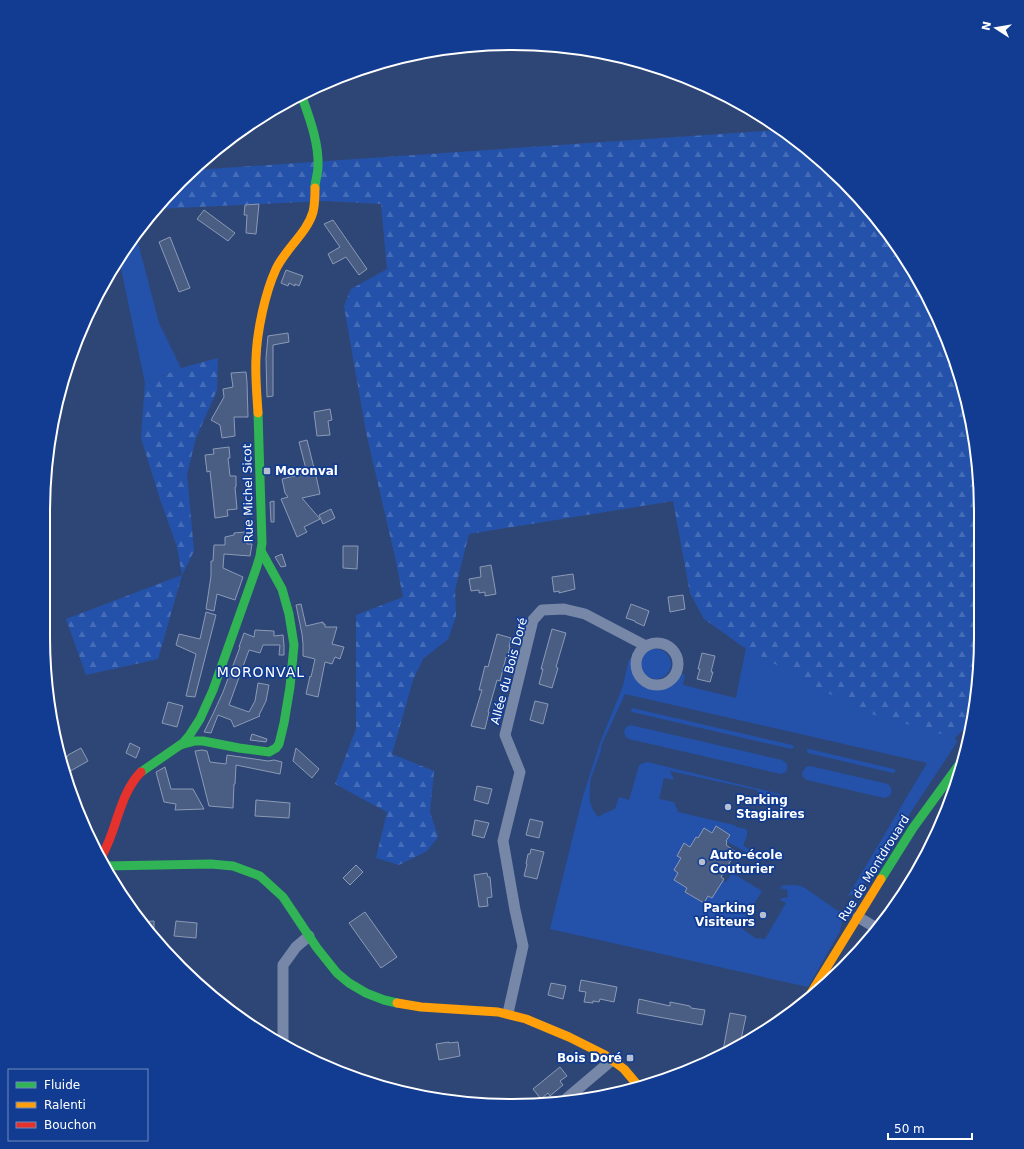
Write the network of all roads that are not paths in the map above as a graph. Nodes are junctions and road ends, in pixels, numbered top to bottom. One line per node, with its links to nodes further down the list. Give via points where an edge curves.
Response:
1 (303, 101): 2 (street, Rue Michel Sicot, via 318,159 314,209 310,220 277,267 267,295 256,358)
2 (261, 551): 4 (street, Rue Michel Sicot, via 205,708 189,736); 4 (street, via 282,590 294,645 290,687 279,744 269,752 199,741)
3 (646, 646): 12 (street, Allée du Bois Doré, via 585,614 564,609 542,610 533,620 505,735 520,772 503,841 523,946)
4 (180, 745): 6 (street, Rue Michel Sicot, via 145,768 134,781 112,830)
5 (953, 773): 8 (street, Rue de Montdrouard, via 913,828)
6 (107, 859)
7 (108, 860): 10 (street, via 124,865 211,864 233,866 250,872 260,876 276,889)
8 (858, 917): 9 (street); 11 (street, Rue de Montdrouard)
9 (873, 926)
10 (309, 936): 12 (street, via 321,955 340,976 370,995 413,1006); 13 (street, via 296,947 283,965)
11 (816, 985)
12 (508, 1013): 14 (street, via 588,1046)
13 (283, 1038)
14 (612, 1060): 15 (street); 16 (street)
15 (635, 1082)
16 (571, 1095)

